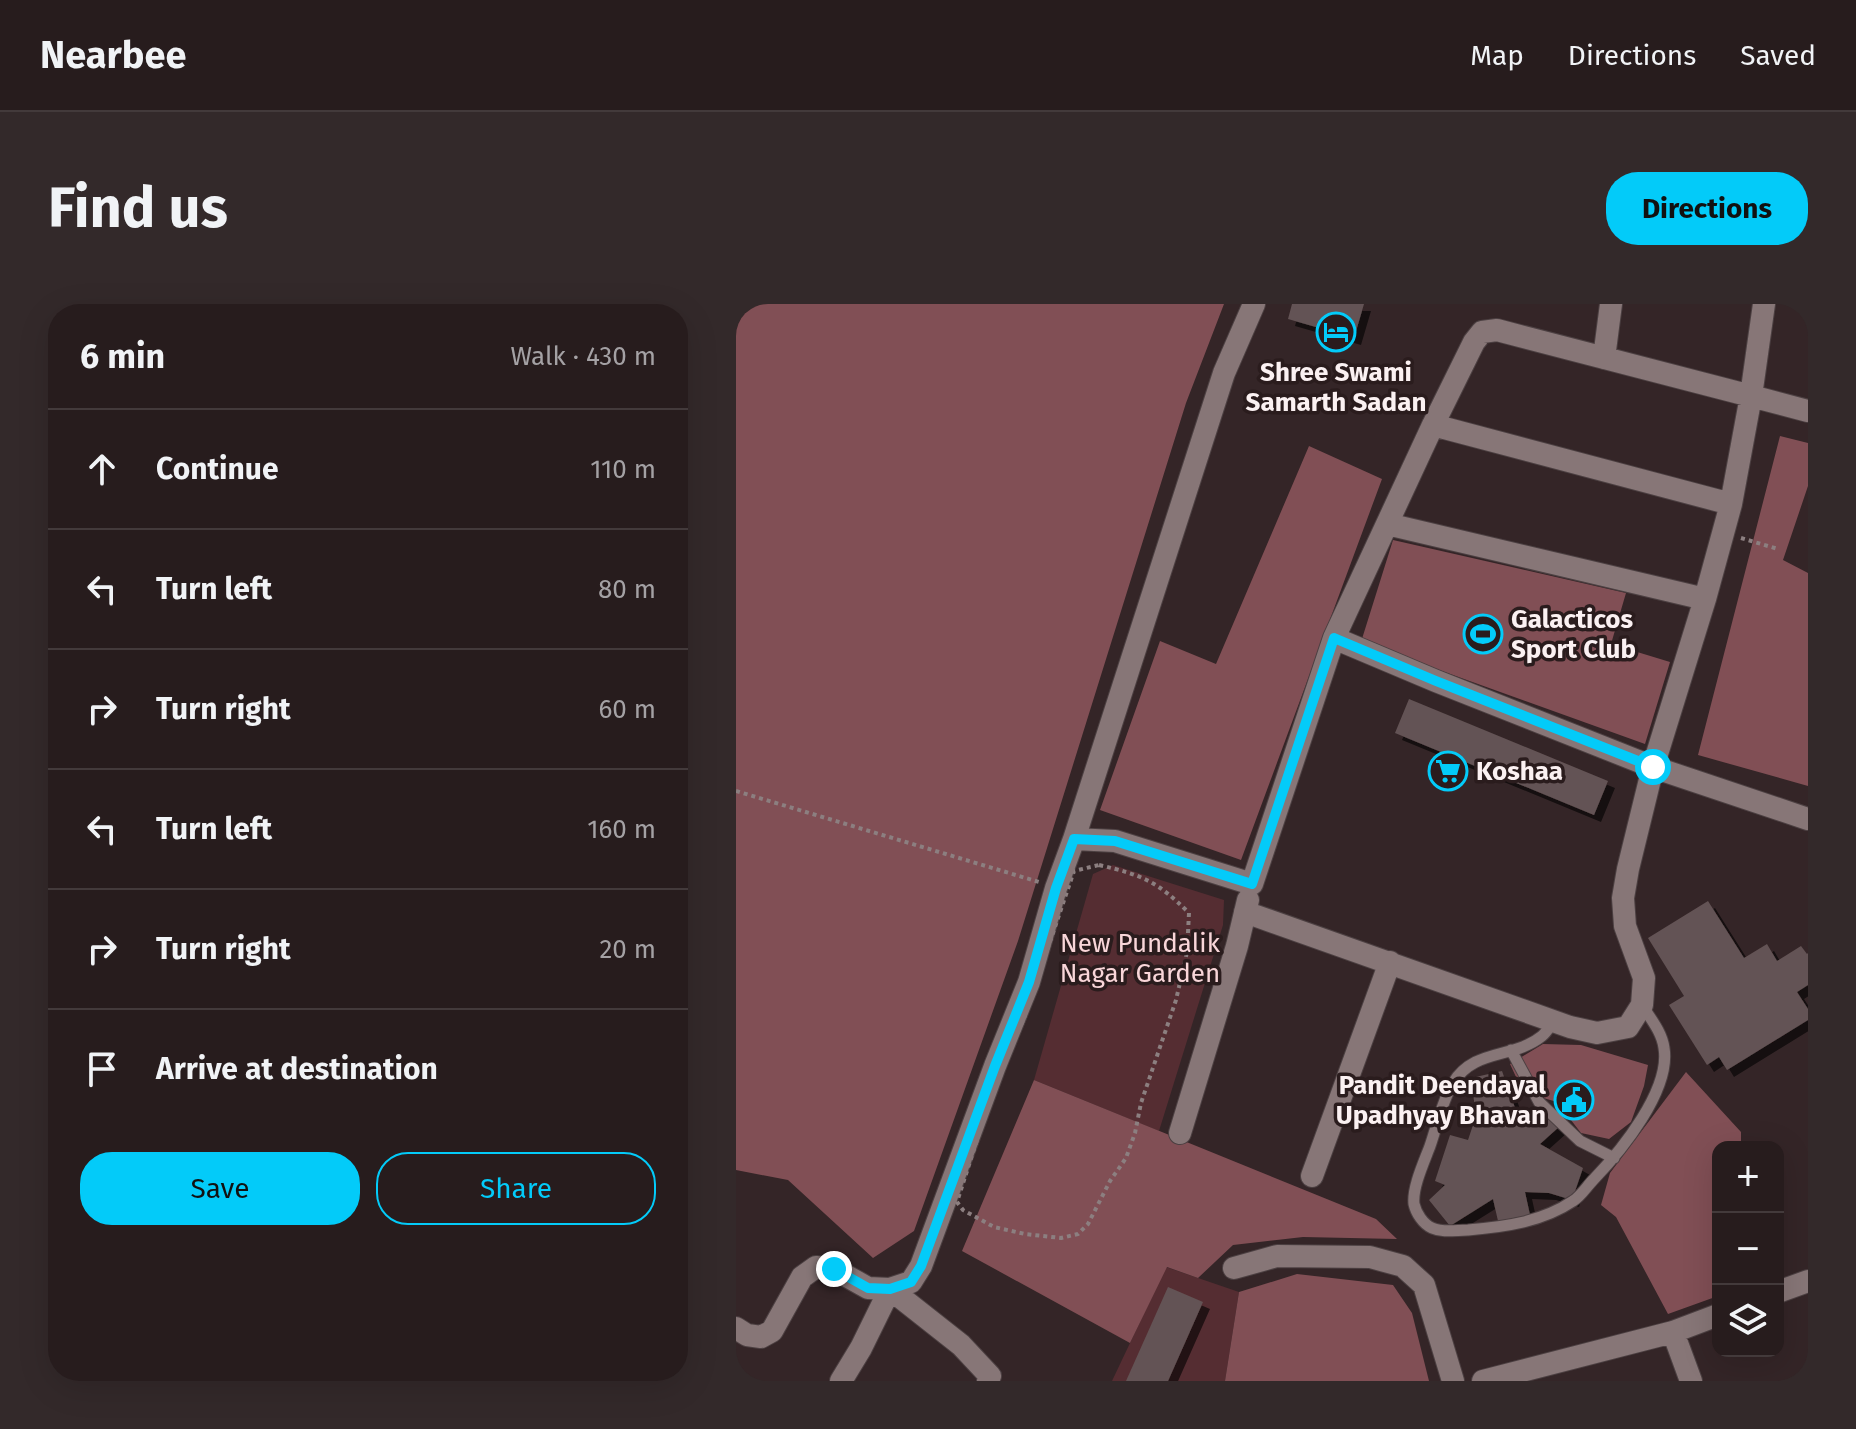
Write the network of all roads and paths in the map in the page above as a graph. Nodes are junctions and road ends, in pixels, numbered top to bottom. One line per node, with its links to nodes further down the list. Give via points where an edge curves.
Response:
1 (1254, 304): 17 (street, via 1224,373)
2 (1611, 304): 4 (street)
3 (1764, 304): 5 (street)
4 (1604, 358): 5 (street); 7 (street, via 1497,330 1482,332)
5 (1751, 396): 6 (street); 8 (street)
6 (1808, 411)
7 (1433, 425): 8 (street); 9 (street)
8 (1731, 504): 10 (street)
9 (1387, 524): 12 (street); 13 (street)
10 (1724, 530): 11 (path); 12 (street)
11 (1778, 549)
12 (1705, 599): 14 (street)
13 (1334, 638): 14 (street); 18 (street)
14 (1653, 767): 16 (street); 22 (street, via 1623,898 1625,926 1644,978)
15 (736, 791): 19 (path)
16 (1808, 819)
17 (1074, 839): 18 (street, via 1115,841); 19 (street)
18 (1252, 884): 20 (street)
19 (1056, 888): 31 (street, via 1029,982 921,1266 911,1282)
20 (1245, 912): 21 (street); 25 (street)
21 (1390, 962): 23 (street); 27 (street)
22 (1642, 1005): 23 (street, via 1628,1027 1597,1033); 26 (lane, via 1660,1033 1664,1066 1638,1126)
23 (1554, 1021): 24 (lane, via 1544,1034)
24 (1511, 1050): 26 (lane, via 1539,1102 1580,1141); 26 (lane, via 1463,1069 1451,1086 1414,1202 1429,1227 1501,1228 1542,1217 1574,1200)
25 (1180, 1133)
26 (1614, 1158)
27 (1312, 1176)
28 (957, 1202): 28 (path, via 1074,871 1099,865 1135,873 1167,891 1189,913 1176,1000 1126,1158 1088,1224 1078,1234 1061,1238 1025,1234 994,1227)
29 (1234, 1268): 38 (street, via 1277,1256 1370,1257 1403,1266 1424,1285)
30 (1808, 1281): 32 (street)
31 (890, 1289): 34 (street, via 868,1288 834,1269 816,1267 802,1277 772,1331 761,1337); 36 (street); 37 (street, via 961,1345 990,1376)
32 (1784, 1290)
33 (1712, 1317): 35 (street)
34 (736, 1328)
35 (1673, 1332): 39 (street); 40 (street)
36 (841, 1381)
37 (988, 1381)
38 (1453, 1381)
39 (1483, 1381)
40 (1691, 1381)

